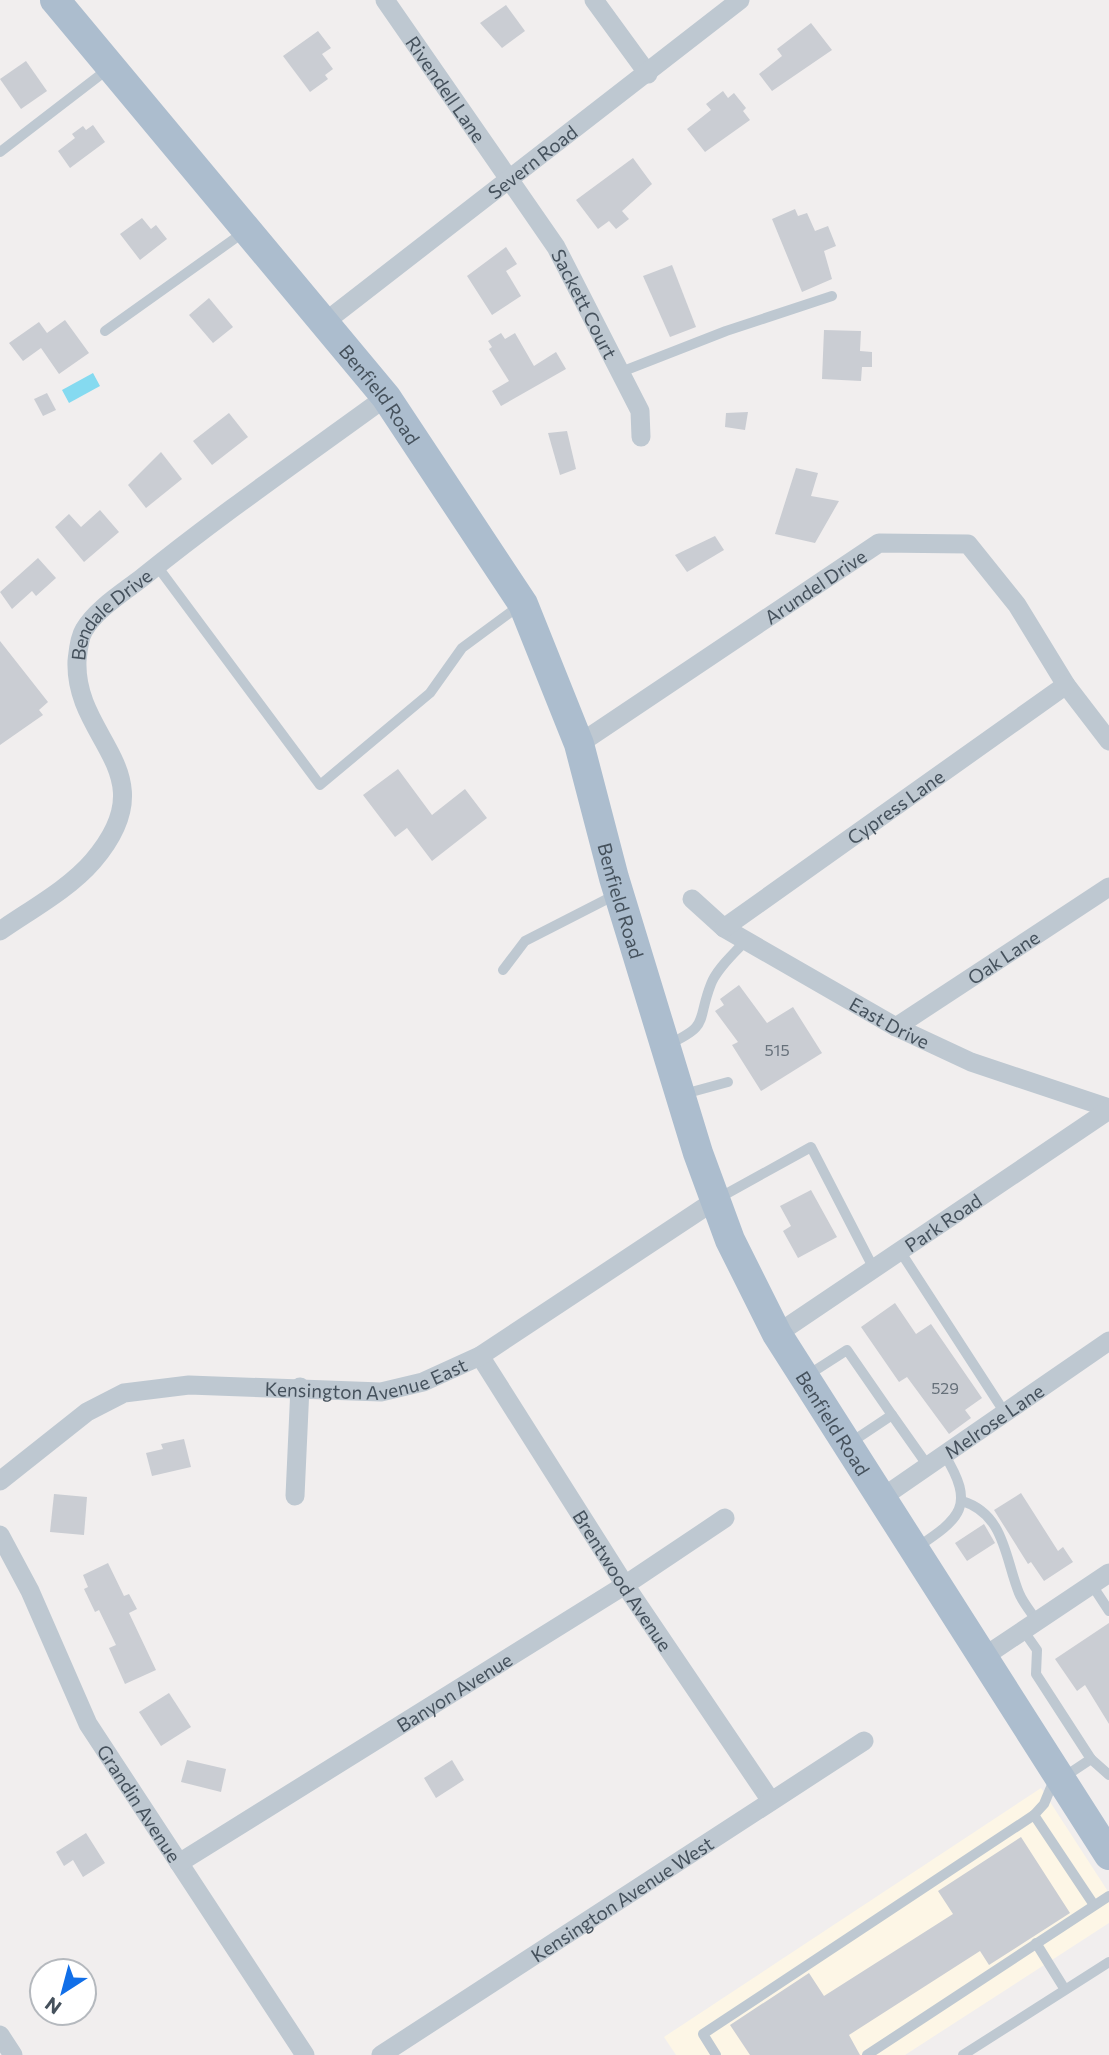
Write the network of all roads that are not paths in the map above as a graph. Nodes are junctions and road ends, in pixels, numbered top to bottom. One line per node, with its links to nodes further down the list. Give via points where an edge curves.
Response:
1 (55, 0): 5 (main road, Benfield Road)
2 (385, 0): 8 (street, Rivendell Lane)
3 (594, 0): 6 (street)
4 (740, 0): 6 (street, Severn Road)
5 (111, 66): 7 (lane); 9 (main road, Benfield Road)
6 (648, 74): 8 (street, Severn Road)
7 (0, 152)
8 (510, 180): 11 (street, Severn Road); 13 (street, Sackett Court, via 556,247)
9 (248, 229): 11 (main road, Benfield Road); 12 (lane)
10 (832, 296): 13 (lane)
11 (325, 322): 14 (main road, Benfield Road)
12 (105, 331)
13 (621, 372): 15 (street, Sackett Court, via 640,411)
14 (386, 397): 16 (street, Bendale Drive); 17 (main road, Benfield Road)
15 (641, 437)
16 (157, 566): 17 (lane, via 320,785 430,694 462,648); 25 (street, Bendale Drive, via 83,630 78,652 82,699 121,773 119,819 92,862)
17 (523, 604): 20 (main road, Benfield Road)
18 (1066, 685): 19 (street, Arundel Drive); 20 (street, Arundel Drive, via 1017,605 968,544 879,543); 24 (street, Cypress Lane)
19 (1109, 741)
20 (579, 744): 22 (main road, Benfield Road)
21 (1109, 887): 28 (street, Oak Lane)
22 (618, 893): 27 (lane, via 525,941); 29 (main road, Benfield Road)
23 (692, 899): 24 (street, East Drive)
24 (724, 928): 26 (street, East Drive)
25 (0, 931)
26 (745, 941): 28 (street, East Drive); 29 (lane, via 712,981 702,1022 690,1035)
27 (503, 970)
28 (896, 1027): 32 (street, East Drive, via 971,1062)
29 (666, 1046): 31 (main road, Benfield Road)
30 (728, 1082): 31 (lane)
31 (681, 1095): 33 (main road, Benfield Road)
32 (1109, 1109): 34 (street, Park Road)
33 (714, 1201): 35 (lane, via 811,1147); 36 (main road, Benfield Road); 38 (street, Kensington Avenue East)
34 (900, 1251): 35 (street, Park Road); 41 (lane)
35 (874, 1269): 36 (street, Park Road)
36 (777, 1334): 39 (main road, Benfield Road)
37 (1109, 1341): 41 (street, Melrose Lane)
38 (480, 1356): 40 (street, Kensington Avenue East, via 423,1382 382,1392); 54 (street, Brentwood Avenue)
39 (804, 1378): 42 (lane, via 847,1350); 43 (main road, Benfield Road)
40 (300, 1387): 46 (street, Kensington Avenue East, via 188,1385 124,1393 87,1412); 47 (street)
41 (1005, 1413): 44 (street, Melrose Lane)
42 (892, 1415): 43 (lane); 45 (lane)
43 (846, 1446): 48 (main road, Benfield Road)
44 (944, 1454): 45 (street, Melrose Lane); 49 (lane, via 959,1478)
45 (928, 1466): 48 (street, Melrose Lane)
46 (0, 1482)
47 (295, 1496)
48 (880, 1499): 52 (main road, Benfield Road)
49 (962, 1501): 52 (lane, via 952,1525); 57 (lane, via 977,1505 1005,1542)
50 (725, 1518): 54 (street, Banyon Avenue)
51 (0, 1535): 66 (street, Grandin Avenue, via 30,1591 88,1724)
52 (913, 1550): 58 (main road, Benfield Road)
53 (1109, 1573): 55 (street)
54 (625, 1585): 63 (street, Brentwood Avenue); 66 (street, Banyon Avenue)
55 (1093, 1585): 56 (lane); 57 (street)
56 (1109, 1611)
57 (1030, 1626): 58 (street); 60 (lane, via 1037,1650 1036,1674)
58 (982, 1658): 62 (main road, Benfield Road)
59 (864, 1741): 63 (street, Kensington Avenue West)
60 (1091, 1759): 61 (lane); 62 (lane)
61 (1109, 1775)
62 (1058, 1776): 64 (lane); 65 (main road, Benfield Road)
63 (771, 1801): 75 (street, Kensington Avenue West)
64 (1034, 1815): 68 (lane); 76 (lane, via 703,2034)
65 (1109, 1854)
66 (179, 1863): 74 (street, Grandin Avenue)
67 (1109, 1896): 68 (lane)
68 (1094, 1905): 69 (lane)
69 (1036, 1943): 71 (lane); 77 (lane)
70 (1109, 1960): 71 (lane)
71 (1064, 1988): 78 (lane)
72 (0, 2035): 73 (street)
73 (13, 2055)
74 (304, 2055)
75 (380, 2055)
76 (716, 2055)
77 (867, 2055)
78 (963, 2055)

